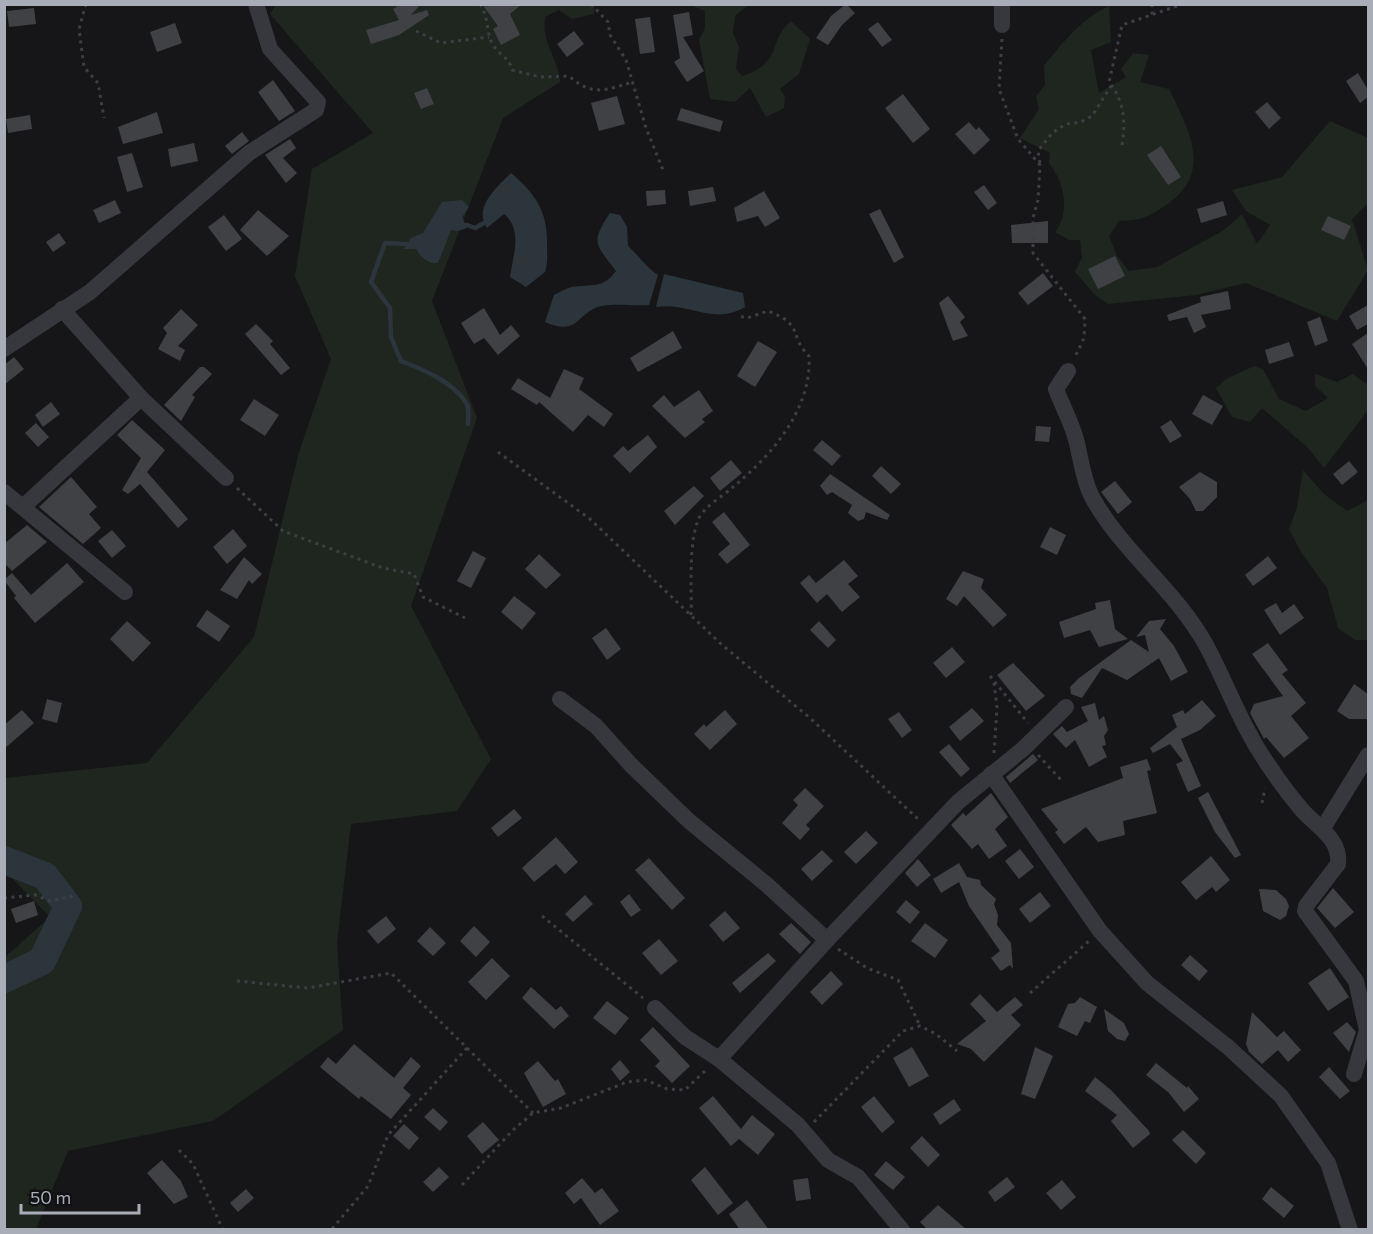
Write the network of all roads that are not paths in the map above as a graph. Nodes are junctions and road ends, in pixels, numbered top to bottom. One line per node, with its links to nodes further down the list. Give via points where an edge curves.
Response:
1 (256, 4): 4 (street, via 270,49 318,102 316,110 249,153 90,292)
2 (1002, 4): 3 (street)
3 (1002, 25)
4 (62, 309): 5 (street); 7 (street)
5 (4, 349)
6 (1068, 371): 16 (street, via 1056,389 1075,435 1090,494 1205,644 1249,737 1271,769 1303,811)
7 (141, 398): 8 (street); 10 (street)
8 (226, 478)
9 (4, 492): 10 (street)
10 (24, 506): 11 (street)
11 (125, 592)
12 (560, 699): 17 (street, via 596,726 689,821)
13 (1066, 707): 15 (street)
14 (1368, 755): 16 (street)
15 (994, 772): 17 (street, via 958,802); 22 (street, via 1100,931 1147,983 1228,1047 1281,1096 1328,1163)
16 (1323, 828): 20 (street, via 1335,845 1338,864 1305,911 1356,981 1367,1030)
17 (827, 940): 19 (street)
18 (655, 1008): 19 (street, via 684,1037)
19 (718, 1059): 21 (street, via 804,1132 828,1160 858,1177)
20 (1354, 1074)
21 (900, 1228)
22 (1350, 1230)

